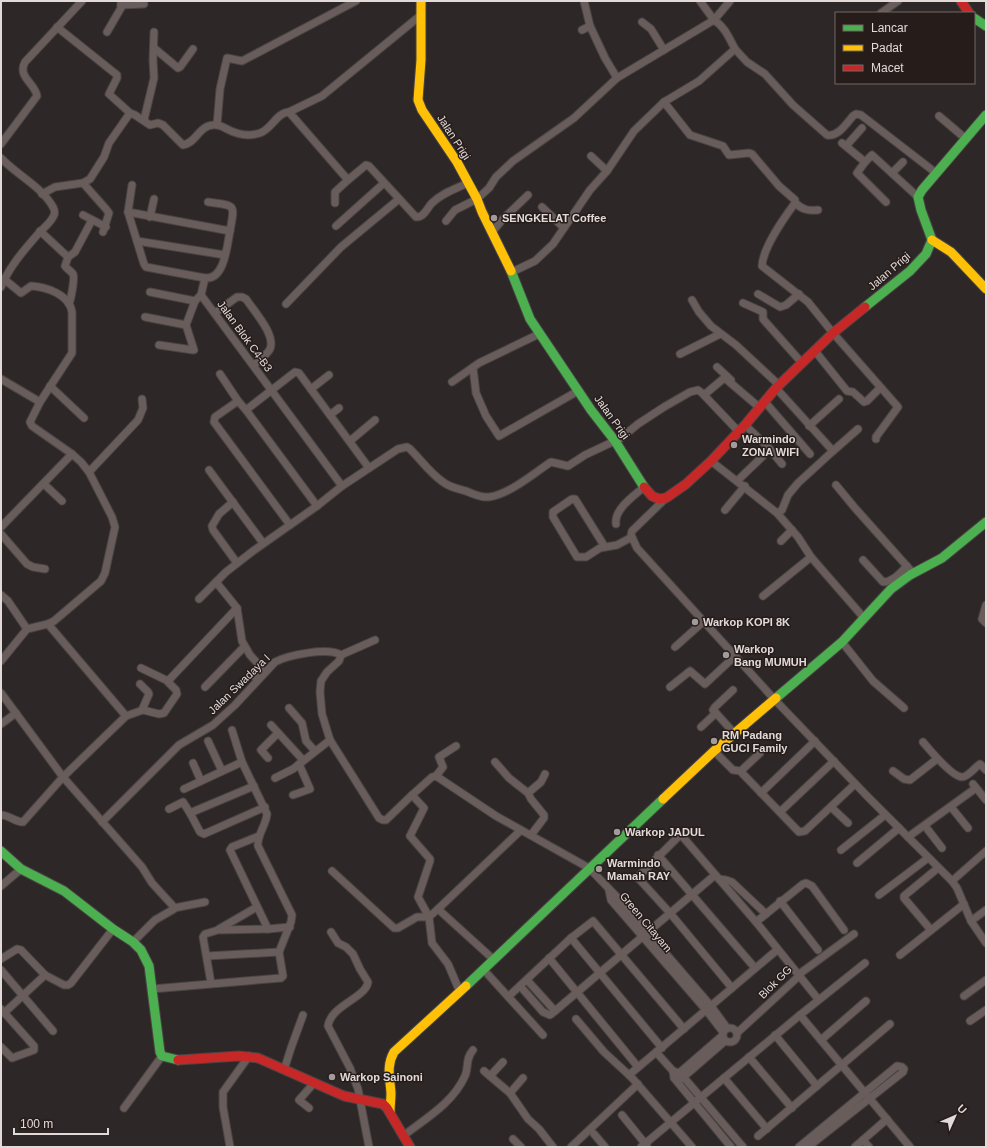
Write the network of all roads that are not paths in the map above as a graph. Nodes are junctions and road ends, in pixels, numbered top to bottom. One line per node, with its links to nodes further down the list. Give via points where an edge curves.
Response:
1 (82, 1): 19 (street)
2 (356, 1): 34 (street, via 242,61 227,58 220,89)
3 (421, 1): 13 (street, Jalan Prigi)
4 (584, 1): 17 (street)
5 (700, 1): 15 (street)
6 (730, 1): 15 (street)
7 (898, 1): 11 (street)
8 (961, 1): 12 (street)
9 (121, 3): 10 (street); 21 (street)
10 (144, 4)
11 (882, 12)
12 (969, 12)
13 (421, 15): 29 (street, via 322,96); 48 (street, Jalan Prigi, via 418,100)
14 (975, 19): 18 (street)
15 (714, 20): 24 (street, via 724,28); 26 (street)
16 (642, 22): 26 (street, via 651,30)
17 (590, 26): 20 (street); 27 (street)
18 (986, 26)
19 (57, 27): 30 (street, via 116,75 109,94); 37 (street, via 23,65 25,78 37,96)
20 (582, 30)
21 (107, 32)
22 (154, 32): 23 (street)
23 (154, 48): 25 (street, via 178,68); 33 (street, via 154,78)
24 (735, 49): 28 (street, via 699,81); 44 (street, via 747,62 765,74 793,105 826,135 836,134 853,116 860,115)
25 (193, 50)
26 (664, 50): 27 (street)
27 (617, 78): 55 (street, via 574,118 513,161)
28 (664, 102): 42 (street, via 634,131); 59 (street, via 690,135 723,146 729,155 749,152 752,154)
29 (289, 112): 34 (street, via 281,115 264,131 250,135); 45 (street)
30 (130, 113): 33 (street); 46 (street, via 109,143 104,158 93,176)
31 (986, 115): 36 (street)
32 (939, 116): 36 (street)
33 (144, 120): 34 (street, via 150,125 163,125 183,145 189,143 204,128)
34 (217, 125)
35 (862, 128): 40 (street, via 844,144)
36 (966, 139): 44 (street)
37 (1, 144)
38 (591, 156): 42 (street)
39 (1, 158): 50 (street)
40 (865, 162): 43 (street, via 873,156); 57 (street, via 857,173)
41 (903, 162): 43 (street)
42 (607, 171): 68 (street, via 590,190)
43 (892, 173): 52 (street)
44 (936, 173): 52 (street)
45 (348, 180): 47 (street, via 366,165); 58 (street, via 335,192)
46 (83, 182): 50 (street, via 55,187); 65 (street, via 109,213 104,230)
47 (384, 183): 54 (street); 67 (street)
48 (468, 184): 54 (street, via 442,195 419,218); 55 (street, Jalan Prigi)
49 (132, 185): 62 (street)
50 (42, 194): 69 (street, via 55,212)
51 (528, 195): 71 (street)
52 (918, 197): 72 (street)
53 (154, 199): 64 (street)
54 (399, 199): 88 (street, via 341,247)
55 (477, 199): 66 (street, via 456,210); 71 (street, Jalan Prigi)
56 (208, 202): 70 (street, via 232,207)
57 (886, 202)
58 (334, 203)
59 (795, 203): 61 (street, via 805,210); 82 (street, via 771,240 762,263 763,268)
60 (542, 207): 68 (street)
61 (818, 210)
62 (128, 212): 64 (street); 73 (street)
63 (83, 214): 65 (street)
64 (150, 217): 70 (street)
65 (92, 220): 75 (street, via 75,252)
66 (446, 221)
67 (336, 226)
68 (564, 228): 76 (street, via 542,255)
69 (40, 231): 75 (street); 78 (street, via 19,255)
70 (230, 231): 74 (street)
71 (492, 232): 76 (street, Jalan Prigi)
72 (932, 240): 79 (street, via 950,252); 92 (street, Jalan Prigi, via 926,254 910,270)
73 (137, 241): 74 (street); 77 (street, via 146,267)
74 (225, 255): 77 (street, via 221,269 213,277)
75 (68, 257): 87 (street, via 65,266 74,277)
76 (512, 272): 93 (street, Jalan Prigi, via 526,311)
77 (205, 278): 83 (street)
78 (2, 284): 87 (street, via 20,293 31,286 47,288)
79 (986, 289)
80 (150, 292): 85 (street)
81 (758, 294): 82 (street, via 780,307)
82 (799, 294): 92 (street)
83 (201, 295): 85 (street); 89 (street, Jalan Blok C4-B3)
84 (692, 300): 94 (street, via 699,312)
85 (195, 301): 91 (street)
86 (743, 303): 98 (street, via 763,312 763,319)
87 (69, 304): 106 (street, via 72,312 72,353)
88 (286, 304)
89 (215, 313): 99 (street, Jalan Blok C4-B3); 99 (street, via 237,297 246,299 270,334 270,351)
90 (145, 317): 91 (street)
91 (186, 325): 95 (street, via 193,350)
92 (833, 333): 96 (street, Jalan Prigi); 108 (street)
93 (539, 334): 101 (street); 111 (street, Jalan Prigi)
94 (720, 334): 97 (street); 107 (street, via 736,345)
95 (159, 345)
96 (815, 351): 98 (street, Jalan Prigi); 108 (street, via 847,391 853,392 864,402)
97 (680, 354)
98 (802, 363): 107 (street, Jalan Prigi)
99 (254, 365): 110 (street, Jalan Blok C4-B3)
100 (717, 367): 117 (street)
101 (473, 368): 105 (street); 111 (street, via 476,393 486,416 499,436)
102 (220, 374): 115 (street)
103 (329, 375): 109 (street)
104 (1, 379): 116 (street)
105 (452, 382)
106 (50, 386): 116 (street); 121 (street)
107 (778, 386): 117 (street, Jalan Prigi); 124 (street)
108 (880, 388): 127 (street, via 898,407)
109 (311, 389): 110 (street, via 298,371); 120 (street)
110 (271, 390): 119 (street); 142 (street, Jalan Blok C4-B3)
111 (578, 391): 129 (street, Jalan Prigi)
112 (704, 395): 117 (street, via 724,378); 126 (street); 129 (street, via 698,390 690,392)
113 (142, 399): 138 (street, via 143,408 138,420)
114 (839, 399): 124 (street)
115 (238, 401): 119 (street); 155 (street, via 216,417 214,422)
116 (40, 402): 131 (street, via 30,422 31,425)
117 (762, 405): 123 (street, Jalan Prigi); 132 (street)
118 (339, 408): 120 (street)
119 (246, 410): 149 (street)
120 (330, 415): 128 (street)
121 (84, 418)
122 (376, 420): 128 (street)
123 (745, 425): 126 (street, Jalan Prigi); 135 (street)
124 (810, 426): 130 (street)
125 (858, 429): 130 (street)
126 (739, 432): 134 (street, Jalan Prigi)
127 (876, 439)
128 (350, 441): 136 (street)
129 (615, 441): 136 (street, via 568,466 551,462 501,494 488,497 442,482 407,448 398,449); 144 (street, Jalan Prigi)
130 (833, 451): 152 (street, via 798,483 788,495 782,510)
131 (72, 454): 138 (street); 140 (street)
132 (810, 454)
133 (763, 456): 139 (street)
134 (711, 461): 139 (street); 146 (street, Jalan Prigi)
135 (782, 464)
136 (369, 468): 142 (street)
137 (210, 470): 148 (street)
138 (89, 472): 177 (street, via 115,527 105,573 98,585)
139 (737, 481): 143 (street)
140 (44, 484): 147 (street); 156 (street)
141 (836, 485): 167 (street)
142 (342, 486): 149 (street)
143 (744, 486): 150 (street); 152 (street)
144 (644, 487): 145 (street, Jalan Prigi); 154 (street, via 620,510)
145 (652, 496): 146 (street, via 658,499); 151 (street)
146 (666, 498): 151 (street)
147 (62, 501)
148 (233, 502): 161 (street); 165 (street, via 219,514 212,526)
149 (317, 506): 155 (street)
150 (726, 510)
151 (652, 512): 159 (street, via 632,532)
152 (777, 513): 157 (street)
153 (986, 522): 167 (street, via 942,558)
154 (616, 524)
155 (290, 525): 161 (street)
156 (1, 527)
157 (792, 530): 160 (street); 163 (street)
158 (1, 534): 166 (street, via 27,564)
159 (632, 537): 162 (street); 175 (street, via 637,548)
160 (781, 541)
161 (263, 543): 165 (street)
162 (604, 547): 162 (street, via 586,557 577,557 553,517 554,512 572,499 575,500)
163 (811, 557): 170 (street); 174 (street)
164 (863, 560): 167 (street, via 883,582)
165 (237, 563): 168 (street)
166 (44, 568)
167 (910, 570): 174 (street)
168 (218, 580): 171 (street); 173 (street)
169 (1, 595): 178 (street)
170 (763, 596)
171 (199, 599)
172 (986, 605): 176 (street, via 982,618)
173 (237, 608): 181 (street); 187 (street)
174 (864, 618): 180 (street)
175 (703, 622): 182 (street); 184 (street)
176 (986, 623)
177 (48, 624): 178 (street); 201 (street)
178 (27, 629): 185 (street)
179 (375, 640): 183 (street)
180 (842, 642): 195 (street); 197 (street, via 873,681)
181 (244, 647): 190 (street); 203 (street, via 260,665 260,670 223,710)
182 (674, 647)
183 (341, 655): 203 (street, Jalan Swadaya I, via 321,652 275,662); 209 (street, via 339,662 323,678 320,686 321,707)
184 (734, 657): 189 (street); 195 (street)
185 (1, 661)
186 (141, 668): 187 (street)
187 (168, 681): 198 (street, via 177,694 167,710 162,714)
188 (140, 684): 198 (street, via 149,694)
189 (705, 684): 191 (street, via 690,671); 192 (street)
190 (205, 687)
191 (670, 687)
192 (711, 690)
193 (733, 690): 200 (street, via 715,707)
194 (1, 694): 199 (street)
195 (775, 700): 208 (street); 211 (street)
196 (289, 708): 214 (street, via 302,722 306,741)
197 (904, 708)
198 (142, 710): 201 (street)
199 (16, 713): 202 (street); 230 (street)
200 (716, 713): 205 (street); 208 (street)
201 (126, 716): 230 (street)
202 (1, 724)
203 (213, 725): 249 (street, Jalan Swadaya I, via 179,745)
204 (271, 725): 207 (street)
205 (701, 727)
206 (232, 730): 220 (street)
207 (278, 733): 217 (street, via 261,750); 221 (street)
208 (734, 733): 215 (street)
209 (330, 740): 214 (street); 239 (street, via 381,820 386,820)
210 (208, 741): 225 (street)
211 (815, 741): 219 (street); 237 (street)
212 (923, 742): 218 (street)
213 (456, 746): 229 (street, via 439,757 442,767)
214 (316, 751): 221 (street)
215 (714, 751): 226 (street, via 733,770); 265 (street)
216 (760, 753): 226 (street)
217 (268, 758)
218 (937, 759): 224 (street, via 961,777 980,764); 227 (street, via 910,780)
219 (834, 761): 233 (street); 245 (street)
220 (242, 762): 225 (street); 234 (street)
221 (301, 762): 231 (street); 238 (street, via 310,788)
222 (495, 762): 236 (street, via 509,778)
223 (192, 763): 232 (street)
224 (986, 770)
225 (222, 771): 232 (street)
226 (741, 771): 237 (street)
227 (893, 771)
228 (545, 774): 236 (street, via 542,782)
229 (436, 776): 239 (street); 254 (street, Green Citayam)
230 (63, 777): 248 (street, via 23,822); 249 (street)
231 (275, 778)
232 (201, 781): 235 (street)
233 (855, 784): 242 (street); 247 (street)
234 (254, 786): 241 (street); 246 (street)
235 (184, 789)
236 (528, 793): 255 (street, via 544,815)
237 (761, 793): 245 (street)
238 (293, 795)
239 (412, 795): 283 (street, via 424,808 410,836 430,859 418,897)
240 (986, 800): 243 (street, via 974,786)
241 (264, 807): 246 (street, via 204,834 200,832); 256 (street, via 267,819)
242 (831, 807): 245 (street, via 803,832 795,829); 250 (street)
243 (951, 807): 251 (street); 253 (street)
244 (169, 809): 246 (street, via 183,802)
245 (780, 812)
246 (190, 813)
247 (885, 815): 252 (street); 259 (street)
248 (1, 816)
249 (102, 822): 278 (street)
250 (848, 823)
251 (925, 826): 257 (street); 258 (street)
252 (899, 828): 257 (street); 264 (street)
253 (968, 828)
254 (520, 831): 255 (street, Green Citayam); 279 (street)
255 (531, 835): 265 (street, Green Citayam)
256 (259, 836): 277 (street, via 230,850); 286 (street, via 259,848 292,915)
257 (908, 837): 263 (street)
258 (942, 848)
259 (841, 850)
260 (1, 851): 267 (street)
261 (986, 851): 270 (street)
262 (658, 855): 269 (street, via 681,835); 272 (street); 281 (street, via 639,879)
263 (928, 858): 266 (street); 273 (street)
264 (857, 863)
265 (589, 868): 293 (street, Green Citayam, via 609,890 611,900); 306 (street)
266 (938, 868): 270 (street); 291 (street, via 904,896)
267 (21, 869): 271 (street); 287 (street, via 64,891)
268 (332, 871): 283 (street, via 394,928 413,919)
269 (717, 877): 272 (street); 282 (street, via 732,882); 285 (street)
270 (952, 881): 276 (street)
271 (1, 886)
272 (692, 894): 281 (street); 309 (street)
273 (879, 895)
274 (780, 901): 282 (street); 290 (street, via 803,884 810,884); 299 (street)
275 (205, 902): 278 (street)
276 (964, 904): 284 (street); 291 (street)
277 (257, 907): 288 (street); 289 (street)
278 (174, 908): 296 (street, via 155,920)
279 (438, 909): 283 (street); 306 (street)
280 (986, 910): 284 (street)
281 (670, 913): 293 (street); 318 (street)
282 (766, 914): 285 (street)
283 (425, 917): 321 (street, via 432,943 448,964)
284 (971, 921): 297 (street)
285 (756, 922): 298 (street)
286 (290, 927): 288 (street); 300 (street)
287 (113, 929): 296 (street); 313 (street, via 70,985 64,985)
288 (268, 929): 289 (street)
289 (218, 930): 303 (street, via 203,935)
290 (844, 930)
291 (931, 930): 302 (street)
292 (330, 932): 366 (street, via 338,943 353,954 368,982 364,991 337,1010 328,1026 358,1089)
293 (645, 934): 301 (street); 327 (street, Green Citayam)
294 (854, 934): 312 (street, Blok GG)
295 (571, 938): 301 (street, via 593,920); 304 (street); 311 (street)
296 (133, 942): 319 (street, via 146,958)
297 (986, 943)
298 (777, 950): 309 (street); 312 (street)
299 (818, 950)
300 (280, 952): 303 (street); 316 (street, via 283,976 281,978)
301 (622, 954): 311 (street); 336 (street)
302 (900, 955)
303 (207, 956): 316 (street)
304 (549, 958): 314 (street); 320 (street)
305 (1, 959): 313 (street, via 20,950)
306 (493, 959): 308 (street)
307 (864, 963): 325 (street)
308 (483, 968): 321 (street); 323 (street)
309 (755, 968): 318 (street)
310 (1, 970): 322 (street)
311 (600, 972): 320 (street); 344 (street)
312 (799, 974): 325 (street); 338 (street, Blok GG)
313 (45, 975): 322 (street)
314 (527, 980): 317 (street); 330 (street)
315 (986, 980): 324 (street)
316 (211, 983): 319 (street)
317 (520, 986): 323 (street); 330 (street, via 543,1012 550,1016)
318 (732, 988): 327 (street)
319 (152, 989): 345 (street)
320 (577, 991): 330 (street); 350 (street)
321 (460, 992): 363 (street, via 394,1052 388,1065)
322 (23, 995): 329 (street); 337 (street)
323 (509, 996): 339 (street)
324 (964, 996)
325 (818, 999): 332 (street)
326 (866, 1001): 341 (street)
327 (709, 1008): 336 (street); 338 (street, Green Citayam)
328 (986, 1010): 334 (street)
329 (3, 1011): 342 (street, via 35,1048 12,1058)
330 (555, 1011)
331 (303, 1015): 351 (street)
332 (800, 1015): 340 (street); 341 (street)
333 (576, 1019): 353 (street, via 604,1052)
334 (970, 1021)
335 (890, 1024): 349 (street)
336 (684, 1029): 344 (street)
337 (53, 1031)
338 (728, 1033): 355 (street, Blok GG)
339 (543, 1035)
340 (775, 1035): 347 (street); 360 (street)
341 (821, 1040): 349 (street)
342 (1, 1047)
343 (473, 1050): 377 (street, via 468,1056 466,1075 458,1087 443,1105)
344 (659, 1050): 350 (street); 355 (street)
345 (162, 1056): 346 (street, via 177,1060); 368 (street)
346 (249, 1056): 351 (street); 382 (street, via 223,1092 222,1107)
347 (749, 1057): 357 (street); 370 (street)
348 (503, 1062): 354 (street)
349 (842, 1065): 360 (street); 362 (street)
350 (638, 1067): 353 (street)
351 (284, 1070): 358 (street)
352 (484, 1071): 354 (street)
353 (629, 1075): 359 (street)
354 (490, 1076): 361 (street)
355 (677, 1076): 364 (street); 367 (street)
356 (523, 1078): 361 (street)
357 (724, 1078): 364 (street); 375 (street)
358 (314, 1083): 366 (street, via 344,1096); 369 (street, via 299,1100)
359 (638, 1084): 374 (street); 387 (street)
360 (817, 1086): 370 (street)
361 (510, 1092): 386 (street, via 529,1120 538,1127)
362 (865, 1092): 365 (street); 365 (street, via 897,1066 904,1069); 392 (street)
363 (391, 1094): 366 (street); 371 (street)
364 (702, 1097): 367 (street); 391 (street)
365 (870, 1098): 373 (street); 393 (street)
366 (370, 1101): 371 (street, via 385,1106); 383 (street)
367 (694, 1103): 374 (street); 390 (street)
368 (124, 1108)
369 (309, 1108)
370 (792, 1108): 375 (street)
371 (390, 1112): 377 (street)
372 (622, 1116): 381 (street)
373 (887, 1119): 380 (street); 396 (street)
374 (671, 1122): 381 (street); 389 (street)
375 (766, 1129): 378 (street)
376 (594, 1134): 388 (street)
377 (402, 1136): 384 (street)
378 (758, 1136)
379 (513, 1139): 385 (street)
380 (863, 1140): 394 (street); 395 (street)
381 (645, 1146)
382 (230, 1147)
383 (368, 1147)
384 (410, 1147)
385 (521, 1147)
386 (553, 1147)
387 (571, 1147)
388 (605, 1147)
389 (692, 1147)
390 (731, 1147)
391 (743, 1147)
392 (799, 1147)
393 (808, 1147)
394 (855, 1147)
395 (869, 1147)
396 (910, 1147)

